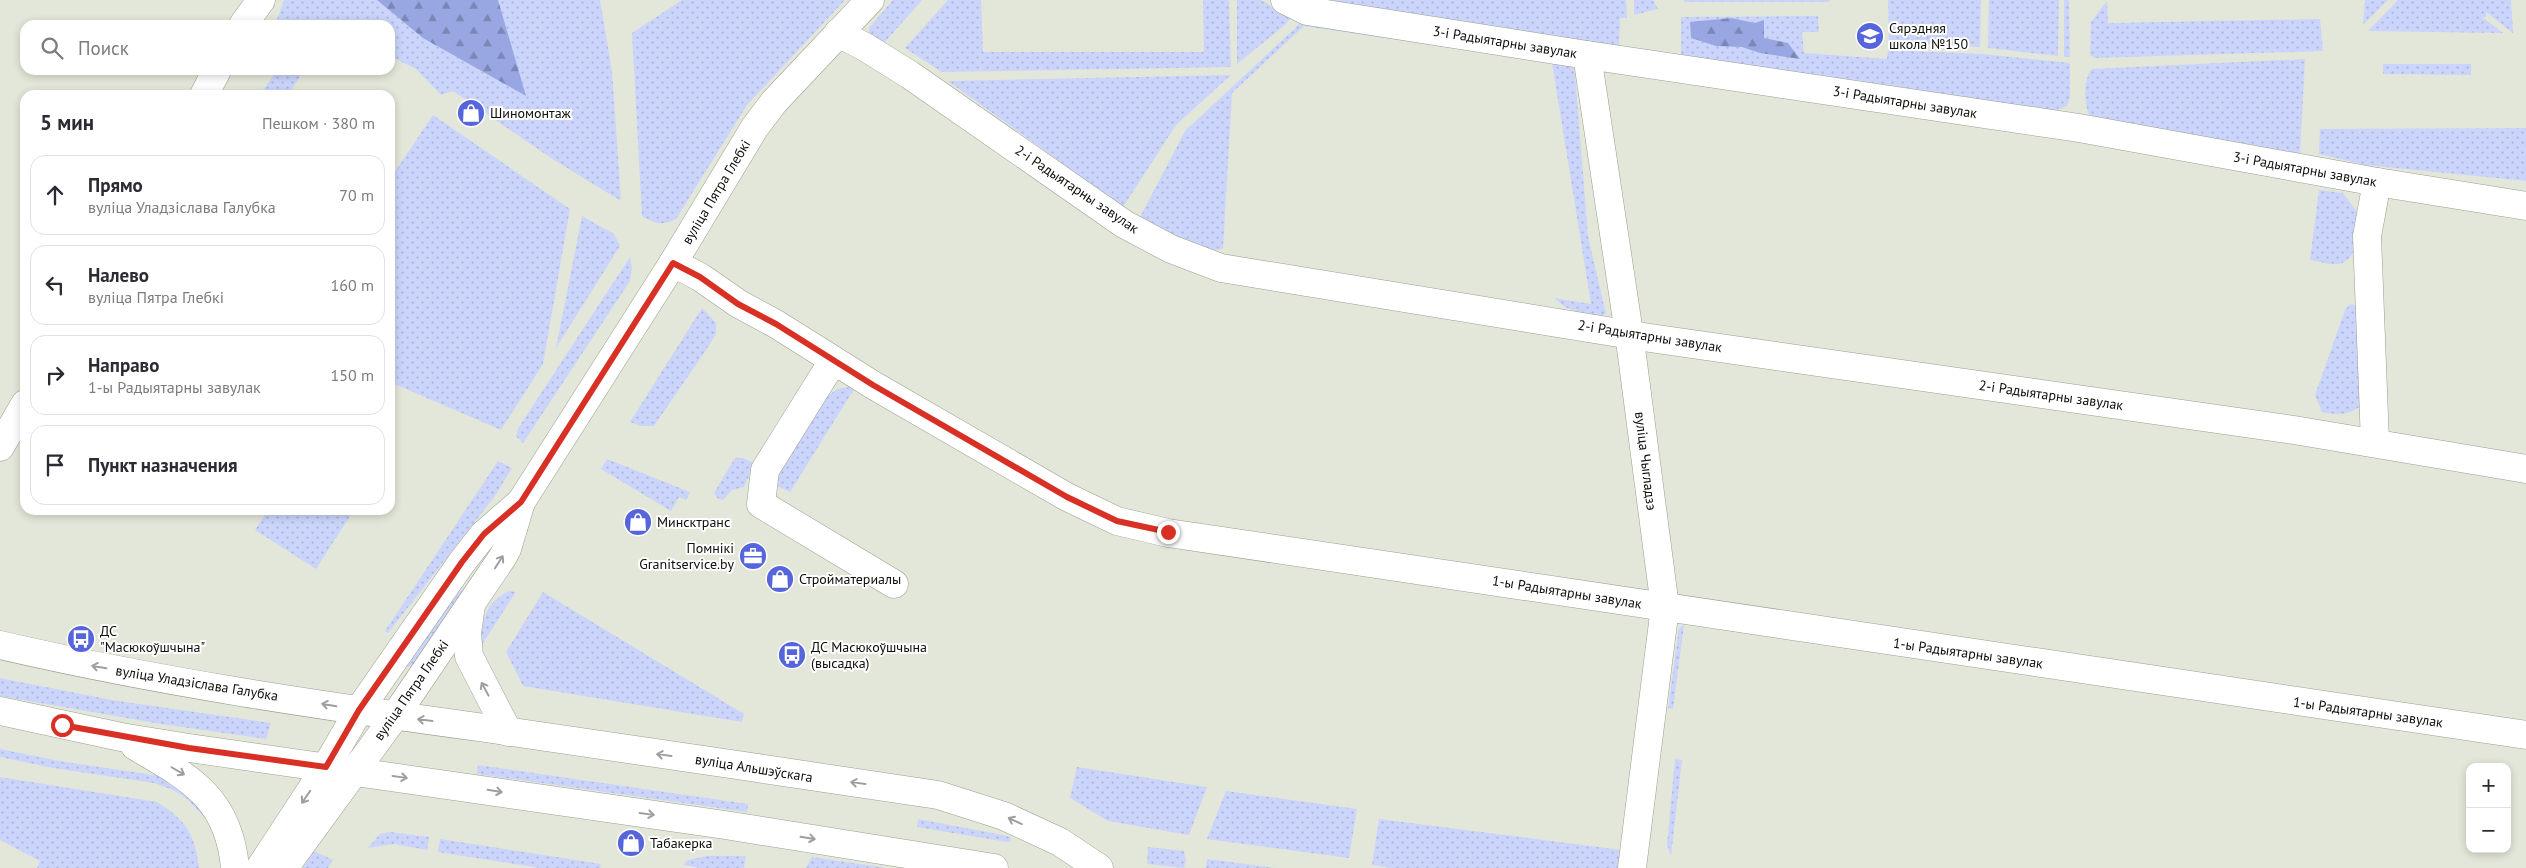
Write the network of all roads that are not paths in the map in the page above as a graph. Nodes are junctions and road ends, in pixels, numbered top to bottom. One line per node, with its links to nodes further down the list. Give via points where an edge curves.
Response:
1 (260, 0): 4 (street)
2 (870, 0): 5 (street, вуліца Пятра Глебкі)
3 (1285, 0): 6 (street, 3-і Радыятарны завулак, via 1307,11)
4 (247, 20)
5 (838, 34): 11 (street, вуліца Пятра Глебкі, via 755,127); 12 (street, 2-і Радыятарны завулак, via 910,75 1124,224 1171,249 1213,265)
6 (1587, 55): 9 (street, 3-і Радыятарны завулак, via 2080,128); 12 (street, вуліца Чыгладзэ)
7 (214, 75): 8 (street)
8 (207, 90)
9 (2377, 182): 10 (street, 3-і Радыятарны завулак); 15 (street, via 2367,236)
10 (2526, 206)
11 (673, 263): 13 (street, 1-ы Радыятарны завулак); 18 (street, вуліца Пятра Глебкі)
12 (1629, 333): 15 (street, 2-і Радыятарны завулак); 21 (street, вуліца Чыгладзэ)
13 (833, 361): 19 (street, via 765,470 761,504); 21 (street, 1-ы Радыятарны завулак, via 1067,497 1117,521 1168,532)
14 (20, 413): 16 (street)
15 (2374, 442): 17 (street, 2-і Радыятарны завулак)
16 (0, 447)
17 (2526, 469)
18 (521, 502): 20 (street, вуліца Пятра Глебкі, one-way to 18, via 507,549); 24 (street, вуліца Пятра Глебкі, via 484,534 462,562)
19 (894, 584)
20 (471, 602): 25 (street, вуліца Пятра Глебкі); 26 (street, one-way to 20, via 470,656 467,633)
21 (1665, 607): 27 (street, 1-ы Радыятарны завулак); 36 (street, вуліца Чыгладзэ)
22 (0, 645): 24 (street, вуліца Уладзіслава Галубка, one-way to 22, via 75,662)
23 (0, 710): 28 (street)
24 (359, 710): 25 (street, вуліца Уладзіслава Галубка); 29 (street, вуліца Пятра Глебкі)
25 (395, 716): 26 (street, вуліца Альшэўскага, one-way to 25); 30 (street, вуліца Пятра Глебкі)
26 (508, 732): 35 (street, вуліца Альшэўскага, one-way to 26, via 1060,842 1004,816 938,796)
27 (2526, 735)
28 (121, 737): 29 (street); 31 (street, one-way to 31, via 188,776 213,803 226,827)
29 (326, 767): 30 (street); 32 (street, вуліца Пятра Глебкі, one-way to 32)
30 (354, 771): 33 (street, вуліца Пятра Глебкі); 34 (street, one-way to 34)
31 (235, 868)
32 (260, 868)
33 (284, 868)
34 (994, 868)
35 (1099, 868)
36 (1632, 868)

